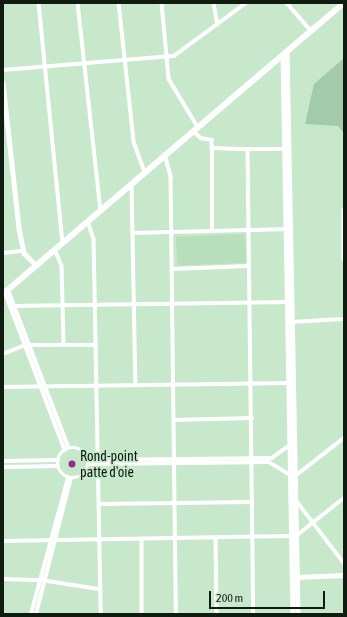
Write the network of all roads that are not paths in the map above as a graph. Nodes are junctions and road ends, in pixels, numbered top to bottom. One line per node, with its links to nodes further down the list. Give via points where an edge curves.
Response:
1 (39, 3): 15 (street)
2 (78, 3): 14 (street)
3 (119, 3): 13 (street)
4 (162, 3): 12 (street)
5 (214, 3): 9 (street)
6 (246, 3): 9 (street)
7 (287, 3): 10 (street)
8 (344, 3): 10 (highway)
9 (218, 26): 12 (street, via 181,53)
10 (311, 31): 11 (highway)
11 (285, 52): 18 (highway); 21 (street)
12 (167, 58): 13 (street); 18 (street, via 173,90)
13 (125, 59): 14 (street); 23 (street, via 134,142)
14 (84, 63): 15 (street); 25 (street)
15 (46, 66): 16 (street); 33 (street)
16 (3, 70)
17 (3, 82): 36 (street)
18 (195, 129): 19 (street, via 201,138 212,140); 22 (highway)
19 (212, 148): 20 (street); 30 (street)
20 (248, 148): 21 (street); 29 (street)
21 (288, 149): 28 (street)
22 (165, 154): 23 (highway); 31 (street, via 171,177)
23 (145, 172): 24 (highway)
24 (132, 183): 25 (highway); 32 (street)
25 (101, 210): 27 (highway)
26 (344, 210): 35 (street)
27 (88, 221): 33 (highway); 47 (street, via 94,239)
28 (289, 229): 29 (street); 44 (street)
29 (248, 230): 30 (street); 40 (street)
30 (212, 231): 31 (street)
31 (171, 232): 32 (street); 41 (street)
32 (135, 233): 45 (street)
33 (63, 243): 34 (highway)
34 (55, 249): 39 (highway); 49 (street, via 62,266)
35 (344, 249): 38 (street)
36 (23, 251): 37 (street); 39 (street)
37 (3, 253)
38 (344, 259)
39 (36, 265): 42 (highway)
40 (249, 266): 41 (street); 43 (street)
41 (172, 269): 46 (street)
42 (5, 292): 48 (street)
43 (250, 302): 44 (street); 46 (street); 56 (street)
44 (289, 302): 51 (street); 57 (street)
45 (136, 304): 46 (street); 47 (street); 58 (street)
46 (173, 304): 59 (street)
47 (95, 305): 49 (street); 54 (street)
48 (12, 306): 49 (street); 52 (street)
49 (63, 306): 53 (street)
50 (344, 319): 51 (street)
51 (292, 322): 57 (street)
52 (27, 345): 53 (street); 55 (street); 60 (street); 61 (street)
53 (64, 345): 54 (street)
54 (96, 345): 62 (street)
55 (3, 354)
56 (251, 383): 57 (street); 59 (street); 64 (street)
57 (291, 383): 67 (street); 78 (street)
58 (136, 384): 59 (street); 62 (street)
59 (174, 384): 65 (street)
60 (40, 385): 61 (street); 63 (street); 68 (street)
61 (45, 385): 62 (street); 68 (street)
62 (97, 385): 74 (street)
63 (3, 387)
64 (252, 418): 65 (street); 69 (street)
65 (174, 420): 72 (street)
66 (344, 438): 78 (street)
67 (291, 444): 69 (street, via 272,458); 78 (street)
68 (67, 449): 70 (street); 73 (street, via 83,452)
69 (252, 457): 72 (street); 75 (street)
70 (58, 460): 71 (street); 76 (street)
71 (3, 461)
72 (175, 461): 74 (street); 75 (street); 83 (street)
73 (88, 462): 74 (street); 79 (street, via 84,473)
74 (99, 462): 84 (street)
75 (252, 463): 78 (street, via 275,463); 82 (street)
76 (58, 466): 77 (street); 79 (street)
77 (3, 467)
78 (292, 476): 81 (street); 86 (street)
79 (70, 478): 89 (street)
80 (344, 498): 85 (street)
81 (296, 499): 85 (street); 86 (street)
82 (252, 502): 83 (street); 87 (street)
83 (175, 503): 84 (street); 90 (street)
84 (99, 504): 91 (street)
85 (313, 523): 86 (street); 95 (street)
86 (294, 536): 87 (street); 98 (street)
87 (252, 537): 88 (street); 108 (street)
88 (216, 538): 90 (street); 107 (street)
89 (54, 539): 91 (street); 93 (street); 100 (street)
90 (176, 539): 92 (street); 106 (street)
91 (100, 540): 92 (street); 101 (street)
92 (142, 540): 105 (street)
93 (3, 541)
94 (344, 555): 95 (street)
95 (340, 558): 96 (street)
96 (344, 563)
97 (344, 575): 98 (street)
98 (295, 577): 109 (street); 110 (street)
99 (3, 579): 100 (street)
100 (43, 580): 101 (street); 102 (street); 103 (street)
101 (100, 589): 104 (street)
102 (31, 614)
103 (36, 614)
104 (101, 614)
105 (142, 614)
106 (176, 614)
107 (218, 614)
108 (254, 614)
109 (293, 614)
110 (298, 614)

